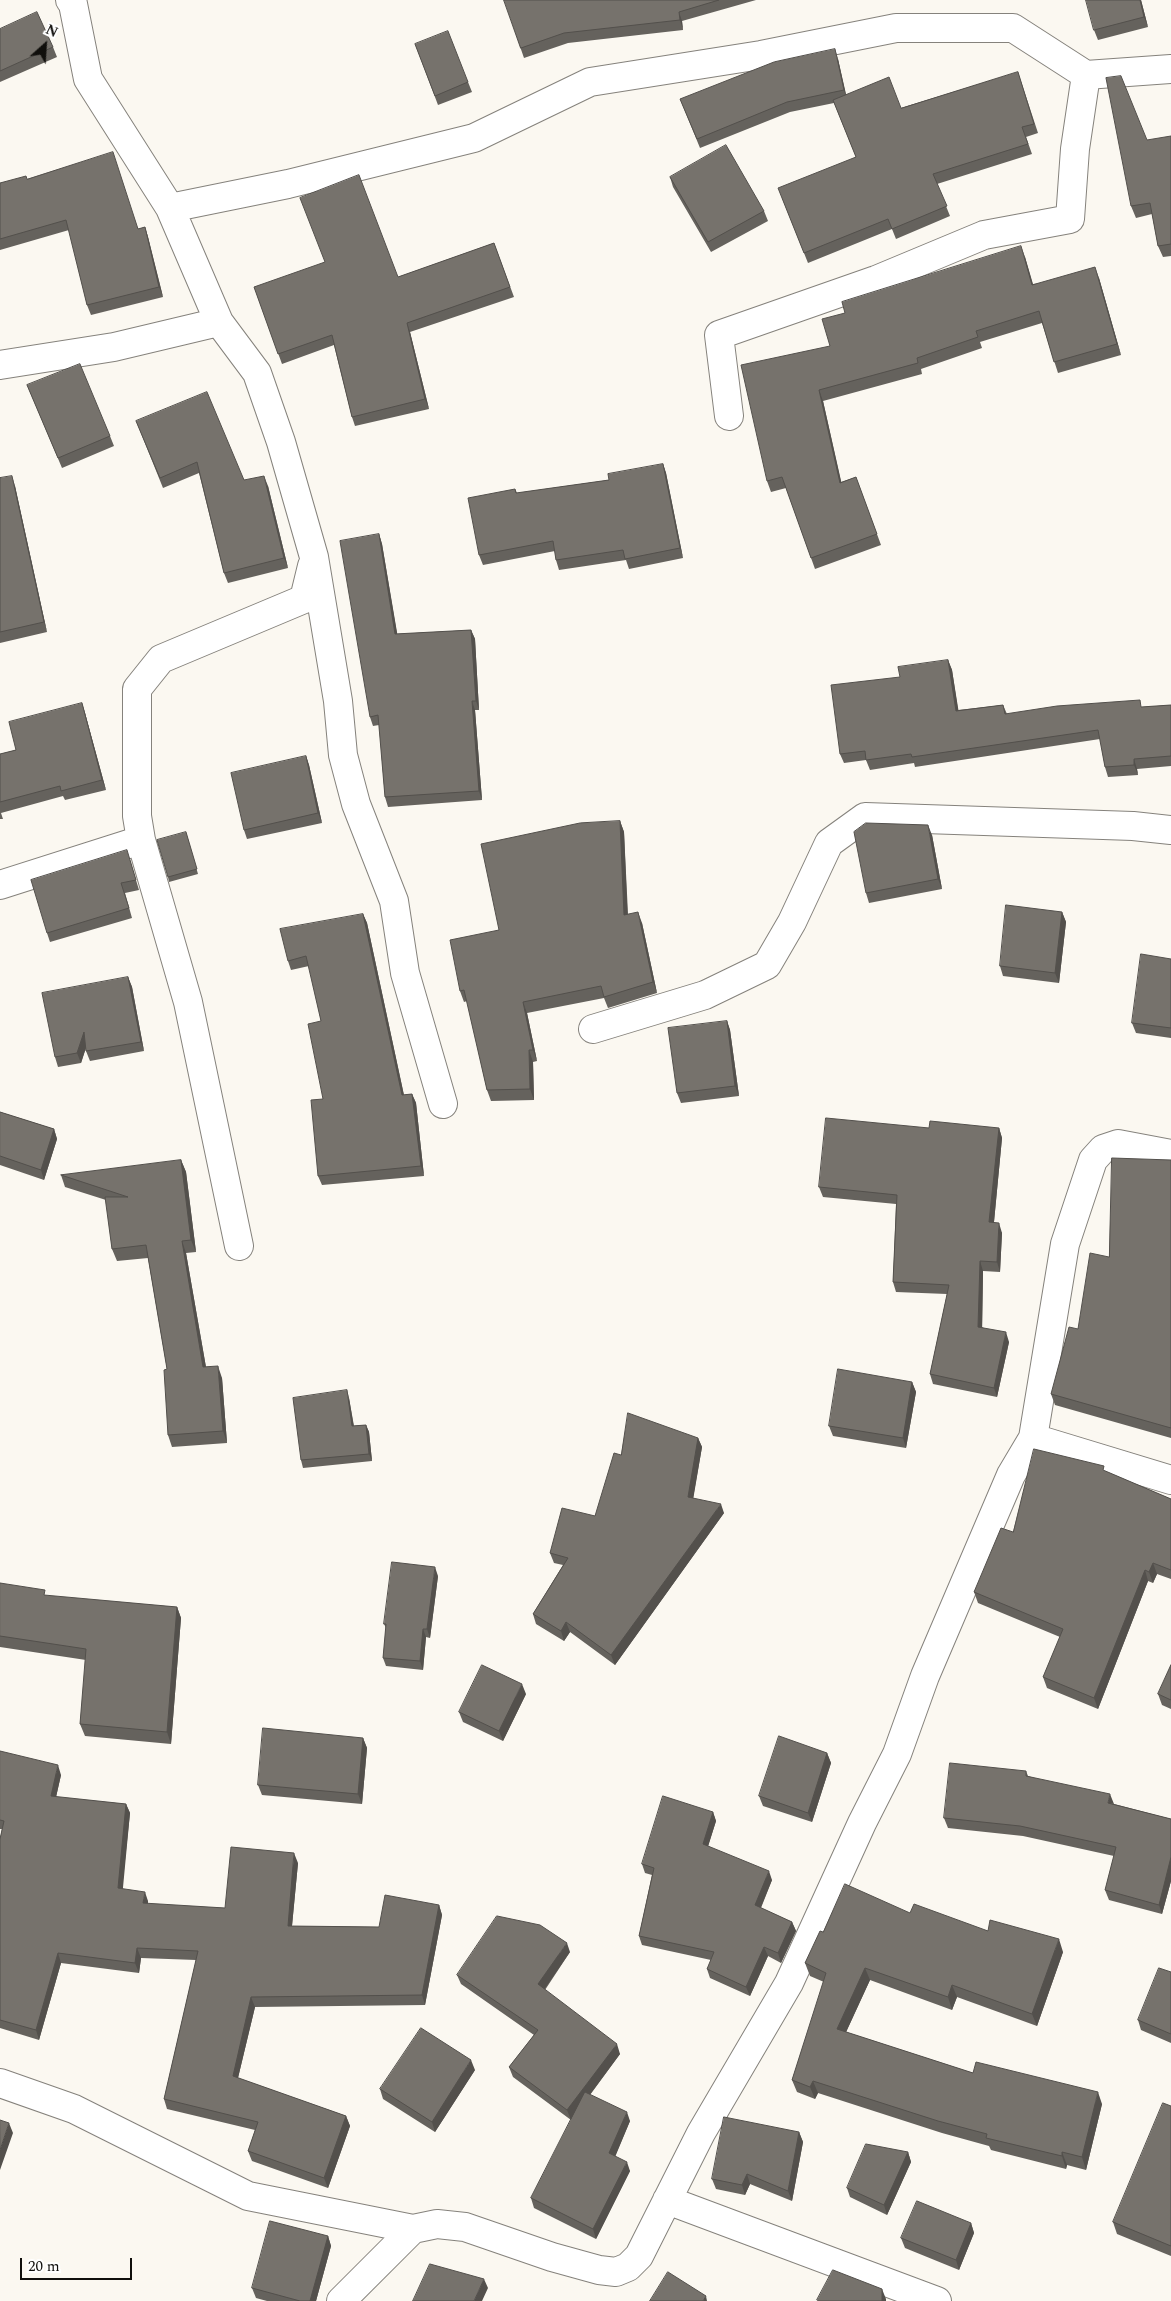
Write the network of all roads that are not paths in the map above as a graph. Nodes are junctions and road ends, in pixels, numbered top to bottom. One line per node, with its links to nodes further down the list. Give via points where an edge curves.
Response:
1 (70, 0): 4 (street, via 88,79)
2 (1171, 69): 3 (street)
3 (1086, 75): 4 (street, via 1013,28 896,28 761,55 590,82 474,138 288,184); 7 (street, via 1075,149 1070,219 984,235 876,280 719,335)
4 (170, 208): 5 (street)
5 (219, 322): 6 (street, via 114,347); 8 (street, via 256,373 281,442)
6 (0, 365)
7 (729, 416)
8 (314, 557): 10 (street, via 304,599 161,659 137,689 137,816); 13 (street, via 338,701 343,755 356,804 394,901 405,973)
9 (1171, 830): 12 (street, via 865,817 829,843 792,922 767,965 705,995)
10 (141, 840): 11 (street); 15 (street, via 188,1002)
11 (0, 885)
12 (593, 1029)
13 (443, 1104)
14 (1171, 1154): 16 (street, via 1118,1144 1104,1149 1093,1160 1065,1244)
15 (239, 1246)
16 (1033, 1438): 17 (street); 19 (street, via 1011,1475 925,1676 897,1754 789,1983 701,2133)
17 (1171, 1480)
18 (0, 2082): 20 (street, via 74,2109 248,2196)
19 (667, 2200): 20 (street, via 639,2256 628,2267 616,2272 552,2257 465,2227 437,2224); 22 (street)
20 (413, 2229): 21 (street)
21 (341, 2301)
22 (937, 2301)

